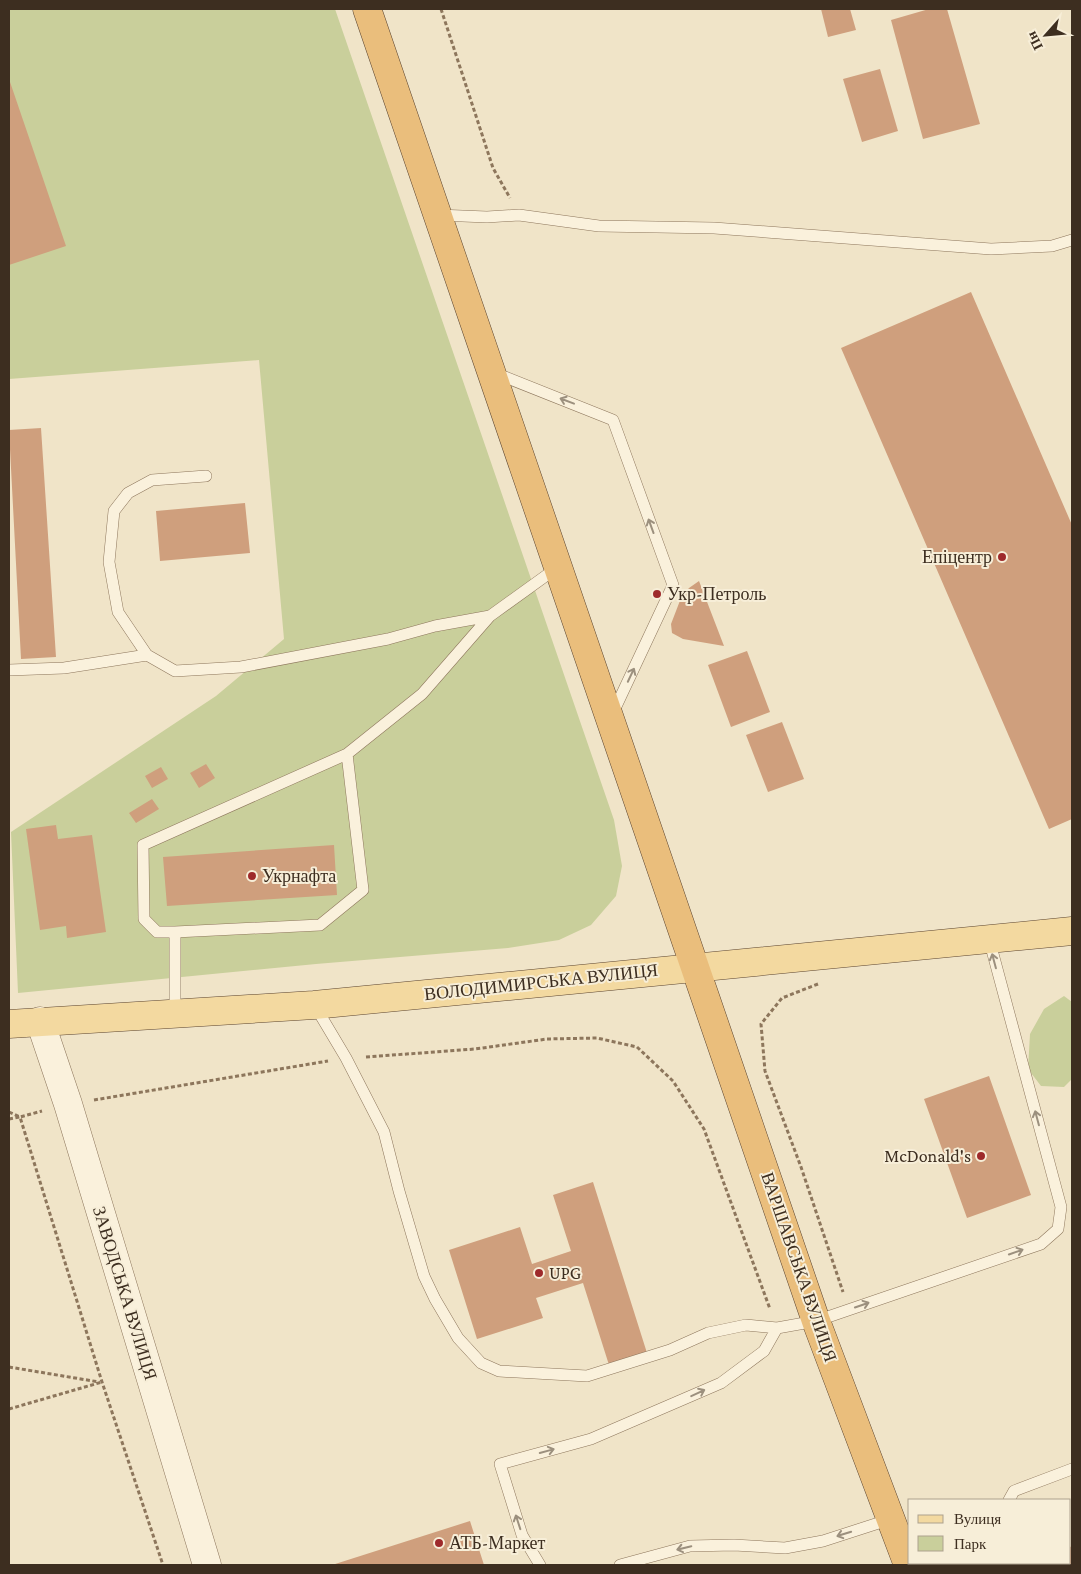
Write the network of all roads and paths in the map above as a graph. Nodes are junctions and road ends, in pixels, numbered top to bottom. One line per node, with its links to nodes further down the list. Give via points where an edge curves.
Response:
1 (367, 9): 3 (highway, ВАРШАВСЬКА ВУЛИЦЯ)
2 (441, 9): 4 (path, via 493,168)
3 (436, 215): 4 (lane); 6 (highway, ВАРШАВСЬКА ВУЛИЦЯ)
4 (519, 215): 5 (lane, via 599,226 714,228 991,249 1052,246)
5 (1072, 240)
6 (491, 372): 8 (highway, ВАРШАВСЬКА ВУЛИЦЯ); 12 (lane, one-way to 6, via 673,585 613,420)
7 (206, 476): 10 (lane, via 152,480 128,493 114,511 109,562 118,612)
8 (558, 567): 9 (lane); 12 (highway, ВАРШАВСЬКА ВУЛИЦЯ)
9 (490, 616): 10 (lane, via 241,667 175,671); 13 (lane, via 422,694)
10 (147, 656): 11 (lane, via 64,668)
11 (9, 670)
12 (611, 719): 17 (highway, ВАРШАВСЬКА ВУЛИЦЯ)
13 (347, 754): 15 (lane, via 143,845 144,919 158,932); 15 (lane, via 363,890 320,925)
14 (1072, 931): 16 (main road, ВОЛОДИМИРСЬКА ВУЛИЦЯ)
15 (175, 932): 20 (lane)
16 (988, 939): 17 (main road, ВОЛОДИМИРСЬКА ВУЛИЦЯ); 29 (lane, one-way to 16, via 1041,1244 1058,1228 1060,1207)
17 (696, 966): 19 (main road, ВОЛОДИМИРСЬКА ВУЛИЦЯ); 29 (highway, ВАРШАВСЬКА ВУЛИЦЯ)
18 (821, 983): 28 (path, via 782,998 761,1024 765,1071)
19 (314, 1005): 20 (main road, ВОЛОДИМИРСЬКА ВУЛИЦЯ); 23 (lane)
20 (175, 1013): 21 (main road, ВОЛОДИМИРСЬКА ВУЛИЦЯ)
21 (40, 1021): 22 (main road, ВОЛОДИМИРСЬКА ВУЛИЦЯ); 24 (street, ЗАВОДСЬКА ВУЛИЦЯ)
22 (9, 1024)
23 (346, 1058): 24 (path); 30 (path, via 475,1049 547,1039 598,1038 636,1047 673,1081 704,1129); 30 (lane, via 384,1132 424,1276 458,1338 481,1363 499,1371 587,1376 670,1350 708,1333 746,1325)
24 (68, 1104): 26 (path); 39 (street, ЗАВОДСЬКА ВУЛИЦЯ)
25 (9, 1112): 26 (path)
26 (20, 1117): 27 (path); 32 (path)
27 (9, 1119)
28 (844, 1294)
29 (816, 1320): 30 (lane); 36 (highway, ВАРШАВСЬКА ВУЛИЦЯ)
30 (776, 1328): 40 (lane, one-way to 30, via 522,1535 500,1464 591,1439 721,1383 764,1351)
31 (9, 1367): 32 (path)
32 (102, 1382): 33 (path); 38 (path)
33 (9, 1409)
34 (1072, 1469): 35 (lane, via 1014,1491)
35 (1010, 1499)
36 (891, 1520): 37 (highway, ВАРШАВСЬКА ВУЛИЦЯ); 41 (lane, one-way to 41, via 822,1541 785,1548 690,1546)
37 (907, 1564)
38 (163, 1565)
39 (207, 1565)
40 (540, 1565)
41 (620, 1565)

